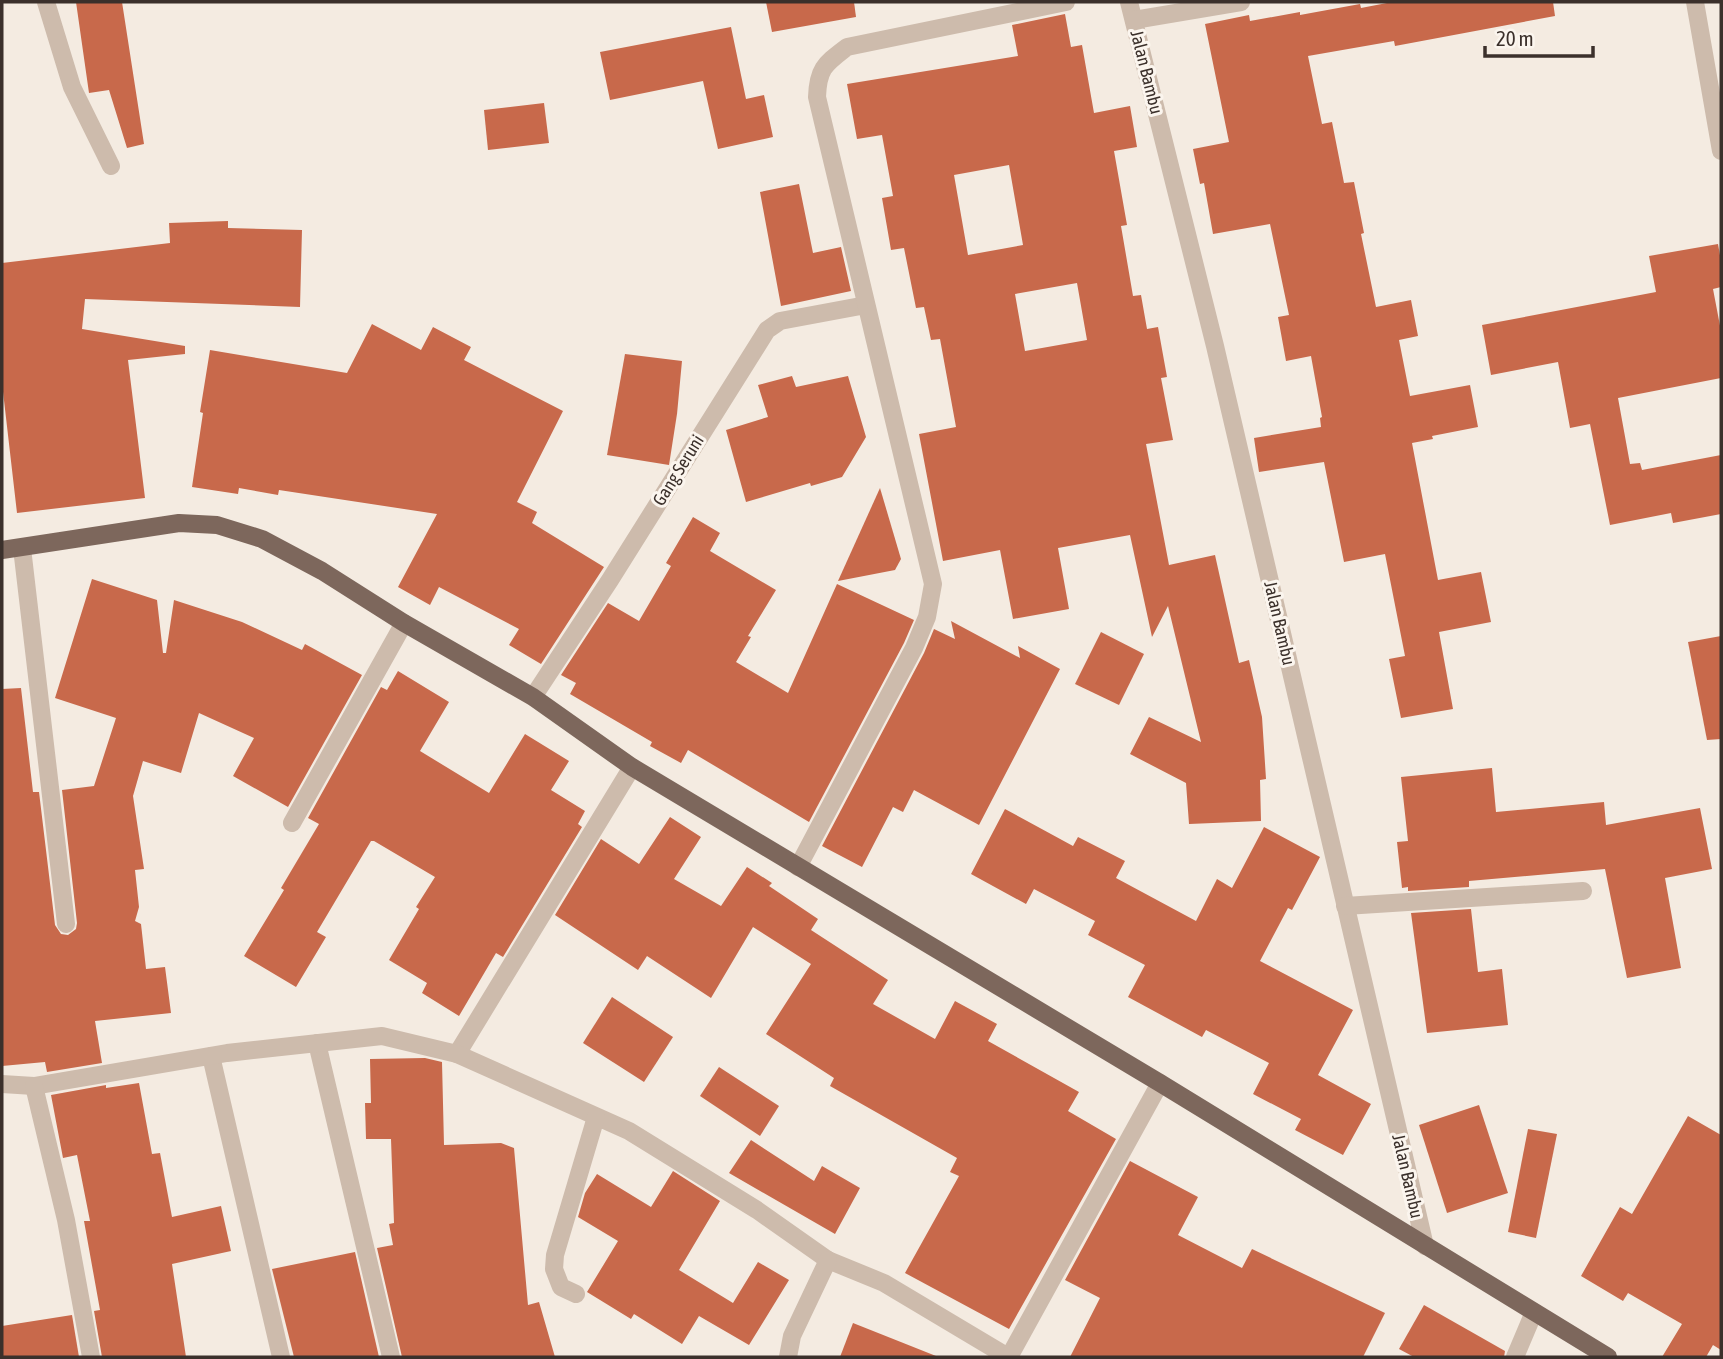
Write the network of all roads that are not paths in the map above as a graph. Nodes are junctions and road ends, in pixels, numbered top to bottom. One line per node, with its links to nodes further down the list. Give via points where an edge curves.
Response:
1 (46, 2): 8 (street, via 72,87)
2 (1066, 2): 9 (street, via 847,47 823,66 817,97)
3 (1129, 2): 6 (street, Jalan Bambu)
4 (1241, 2): 6 (street)
5 (1695, 2): 7 (street)
6 (1134, 20): 18 (street, Jalan Bambu)
7 (1721, 151)
8 (111, 166)
9 (866, 305): 13 (street, Gang Seruni, via 780,321 767,330); 16 (street, via 933,584 927,617 914,648)
10 (22, 548): 11 (main road); 12 (main road, via 179,523 218,525 262,539); 19 (street)
11 (2, 550)
12 (404, 623): 13 (main road); 15 (street)
13 (533, 697): 14 (main road)
14 (632, 767): 16 (main road); 21 (street)
15 (292, 823)
16 (798, 867): 23 (main road)
17 (1583, 891): 18 (street)
18 (1345, 906): 27 (street, Jalan Bambu)
19 (66, 924)
20 (317, 1043): 21 (street, via 382,1035); 22 (street); 33 (street)
21 (457, 1054): 26 (street)
22 (211, 1056): 25 (street); 32 (street)
23 (1160, 1083): 27 (main road); 35 (street)
24 (2, 1084): 25 (street)
25 (34, 1086): 31 (street, via 66,1220)
26 (596, 1117): 28 (street, via 629,1132 757,1210); 29 (street, via 555,1255 554,1269 561,1287)
27 (1425, 1246): 30 (main road)
28 (828, 1260): 34 (street, via 792,1336); 35 (street, via 884,1283)
29 (576, 1294)
30 (1534, 1312): 36 (street); 37 (main road)
31 (91, 1357)
32 (281, 1357)
33 (391, 1357)
34 (788, 1357)
35 (1008, 1357)
36 (1515, 1357)
37 (1608, 1357)

